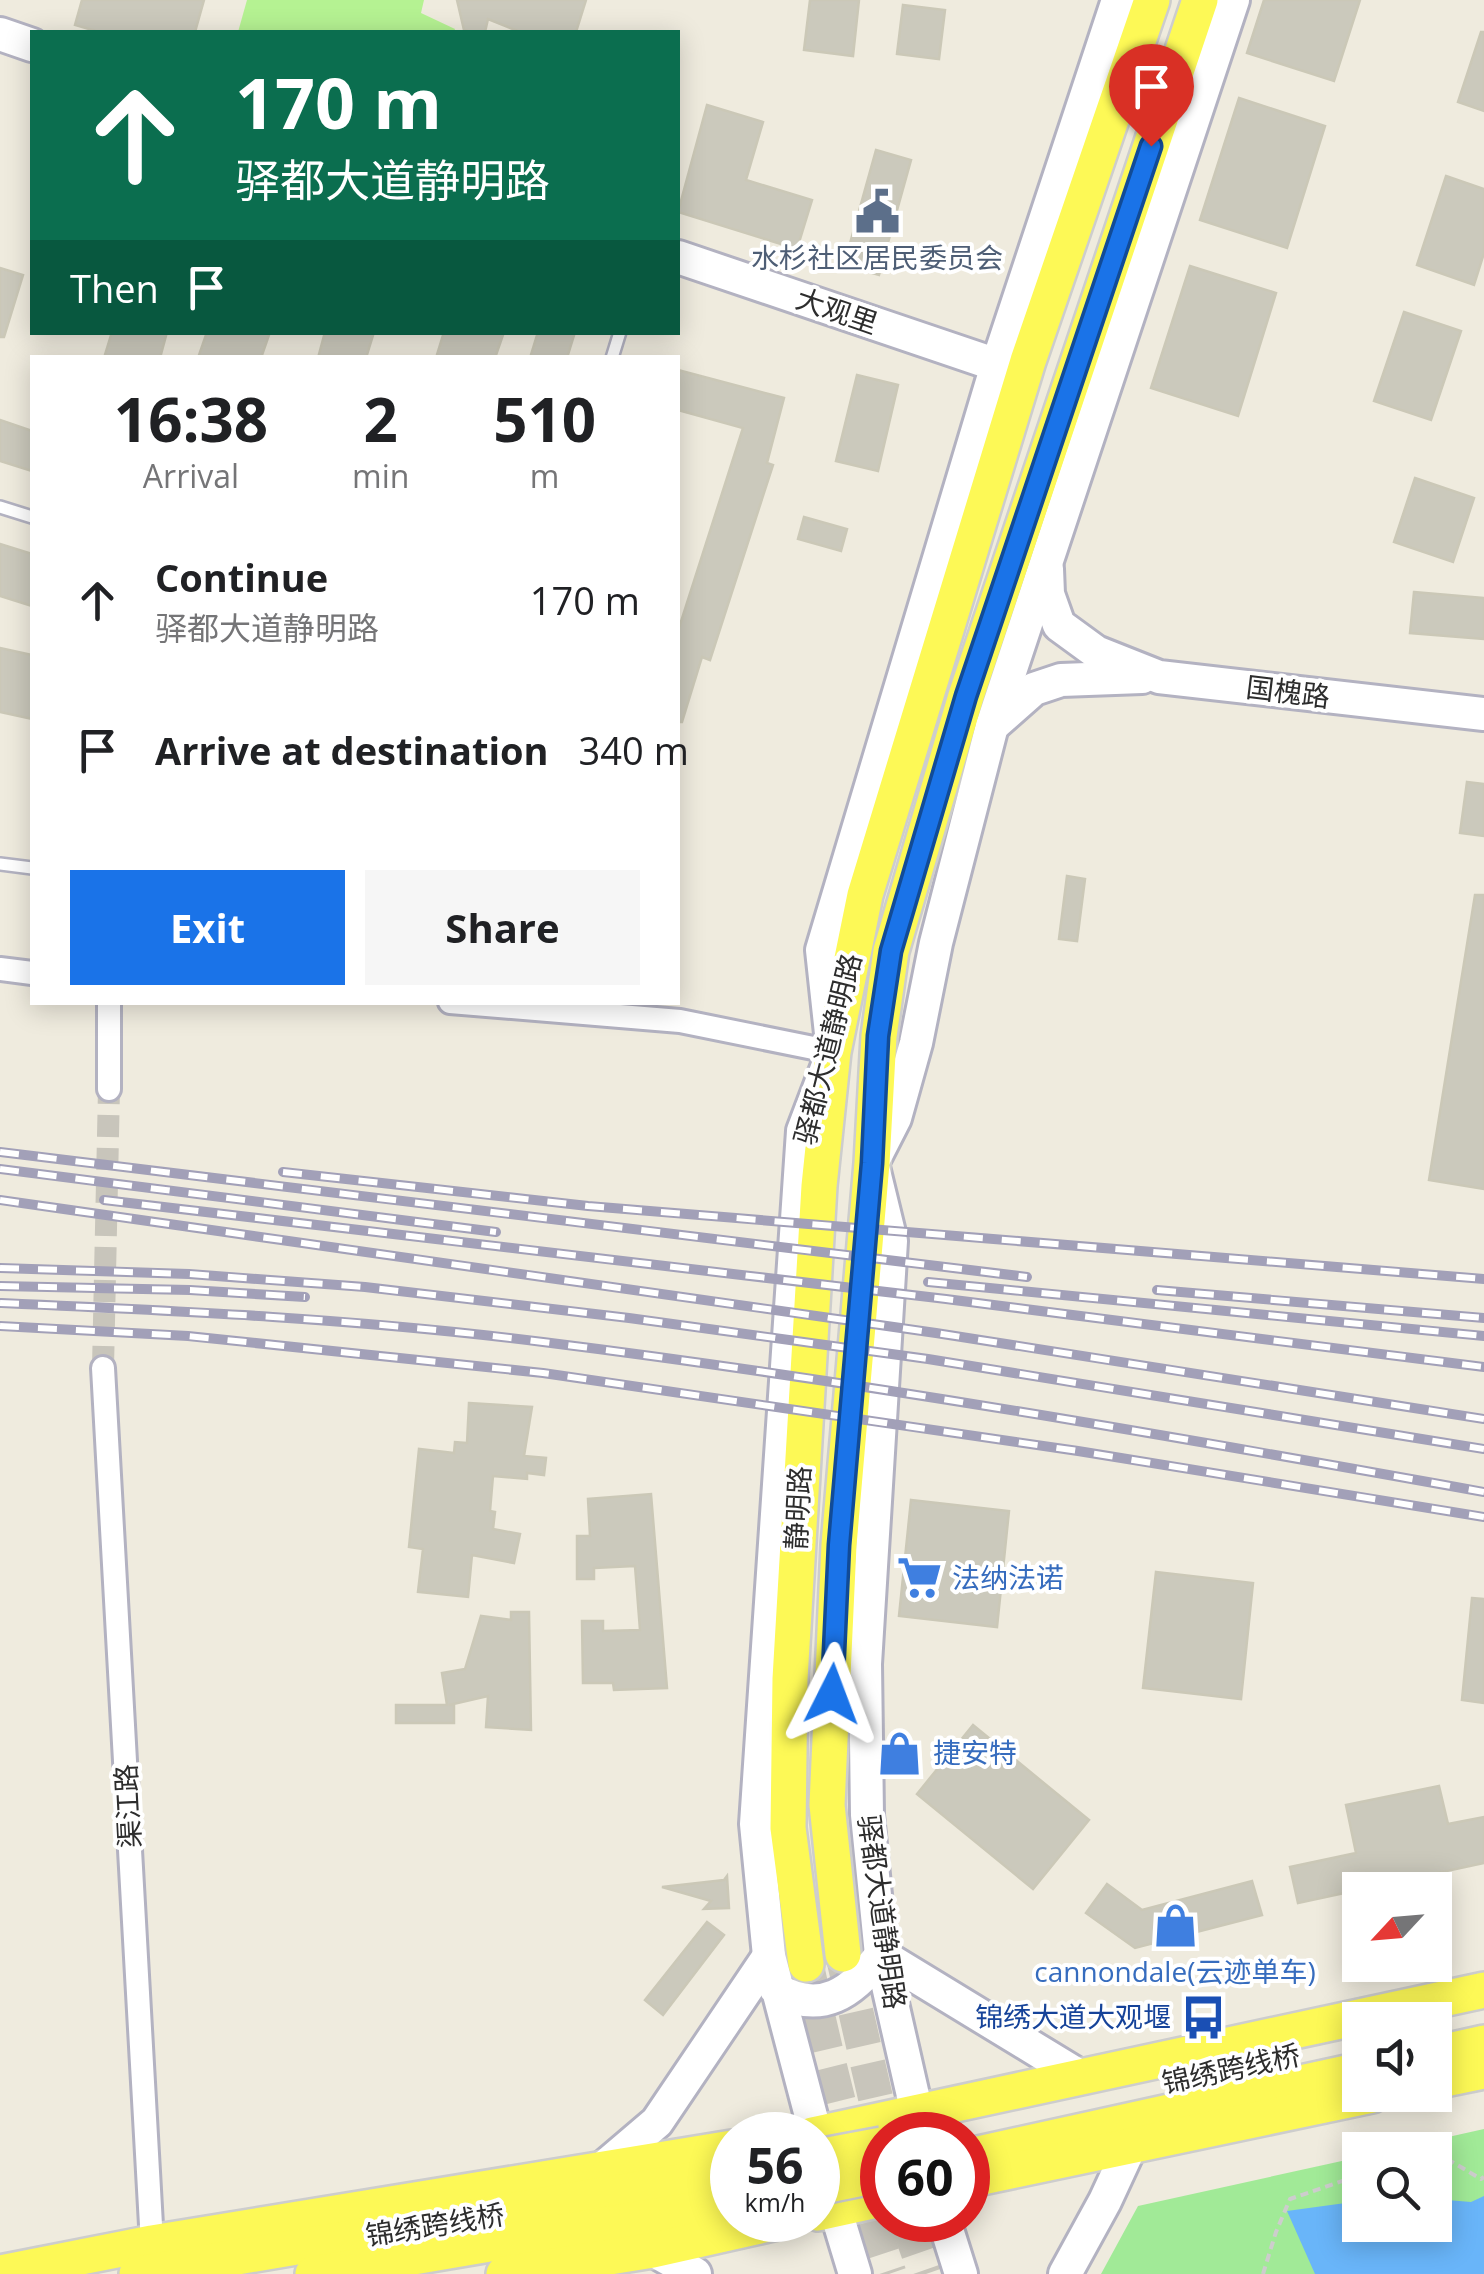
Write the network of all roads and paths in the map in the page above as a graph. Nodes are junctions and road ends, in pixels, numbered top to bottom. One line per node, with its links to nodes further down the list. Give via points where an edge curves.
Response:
1 (1118, 0): 6 (street)
2 (1152, 0): 19 (main road, 驿都大道静明路, via 1028,361 865,895)
3 (1200, 0): 21 (main road, 驿都大道静明路, via 966,696 904,902 878,1036)
4 (1234, 0): 9 (street)
5 (680, 258): 6 (street, 大观里)
6 (997, 366): 19 (street, via 822,950)
7 (0, 507): 8 (lane)
8 (30, 516)
9 (1047, 555): 10 (street, 国槐路, via 1048,594 1059,625 1096,652); 12 (street)
10 (1158, 677): 11 (street, 国槐路); 12 (street, via 1061,680 1034,689)
11 (1484, 714)
12 (992, 726): 21 (street, via 896,1118)
13 (0, 864): 14 (lane)
14 (30, 868)
15 (0, 969): 16 (street)
16 (30, 973)
17 (109, 1005): 20 (street)
18 (486, 1005): 19 (street, via 680,1021)
19 (834, 1052): 25 (street, 驿都大道静明路, via 803,1131 796,1212 756,1824); 26 (main road, 静明路, via 819,1186 790,1679 788,1828)
20 (109, 1089)
21 (872, 1163): 23 (main road, 静明路, via 839,1545 826,1805); 24 (street, 驿都大道静明路, via 891,1242 865,1664 867,1815)
22 (103, 1368): 57 (street, 渠江路)
23 (842, 1954)
24 (881, 1955): 27 (street, via 863,1980 826,2000 794,2000); 36 (street); 40 (street, 驿都大道静明路)
25 (769, 1956): 27 (street, 驿都大道静明路); 47 (street, via 658,2122)
26 (806, 1964)
27 (776, 1989): 39 (street, 驿都大道静明路)
28 (1484, 1990): 36 (main road)
29 (1484, 2014): 30 (main road)
30 (1452, 2021)
31 (1484, 2043): 33 (main road)
32 (1342, 2045): 42 (main road, 锦绣跨线桥)
33 (1452, 2050)
34 (1484, 2071): 37 (main road)
35 (1342, 2074): 45 (main road, 锦绣跨线桥)
36 (1081, 2076): 41 (main road)
37 (1452, 2078)
38 (1342, 2101): 43 (main road)
39 (809, 2112)
40 (918, 2112)
41 (971, 2112)
42 (990, 2114)
43 (1130, 2147): 49 (main road); 64 (street)
44 (710, 2151): 47 (main road)
45 (990, 2151)
46 (1452, 2162): 50 (path)
47 (603, 2168): 57 (main road)
48 (710, 2176): 57 (main road, 锦绣跨线桥)
49 (990, 2176)
50 (1484, 2177)
51 (1342, 2181): 65 (path, via 1290,2200)
52 (710, 2207): 59 (main road, 锦绣跨线桥)
53 (710, 2237): 56 (main road)
54 (840, 2241): 62 (street, 驿都大道静明路)
55 (951, 2242): 63 (street)
56 (653, 2250): 60 (main road); 61 (street)
57 (145, 2259): 58 (main road)
58 (0, 2274)
59 (313, 2274)
60 (504, 2274)
61 (695, 2274)
62 (855, 2274)
63 (960, 2274)
64 (1065, 2274)
65 (1264, 2274)

